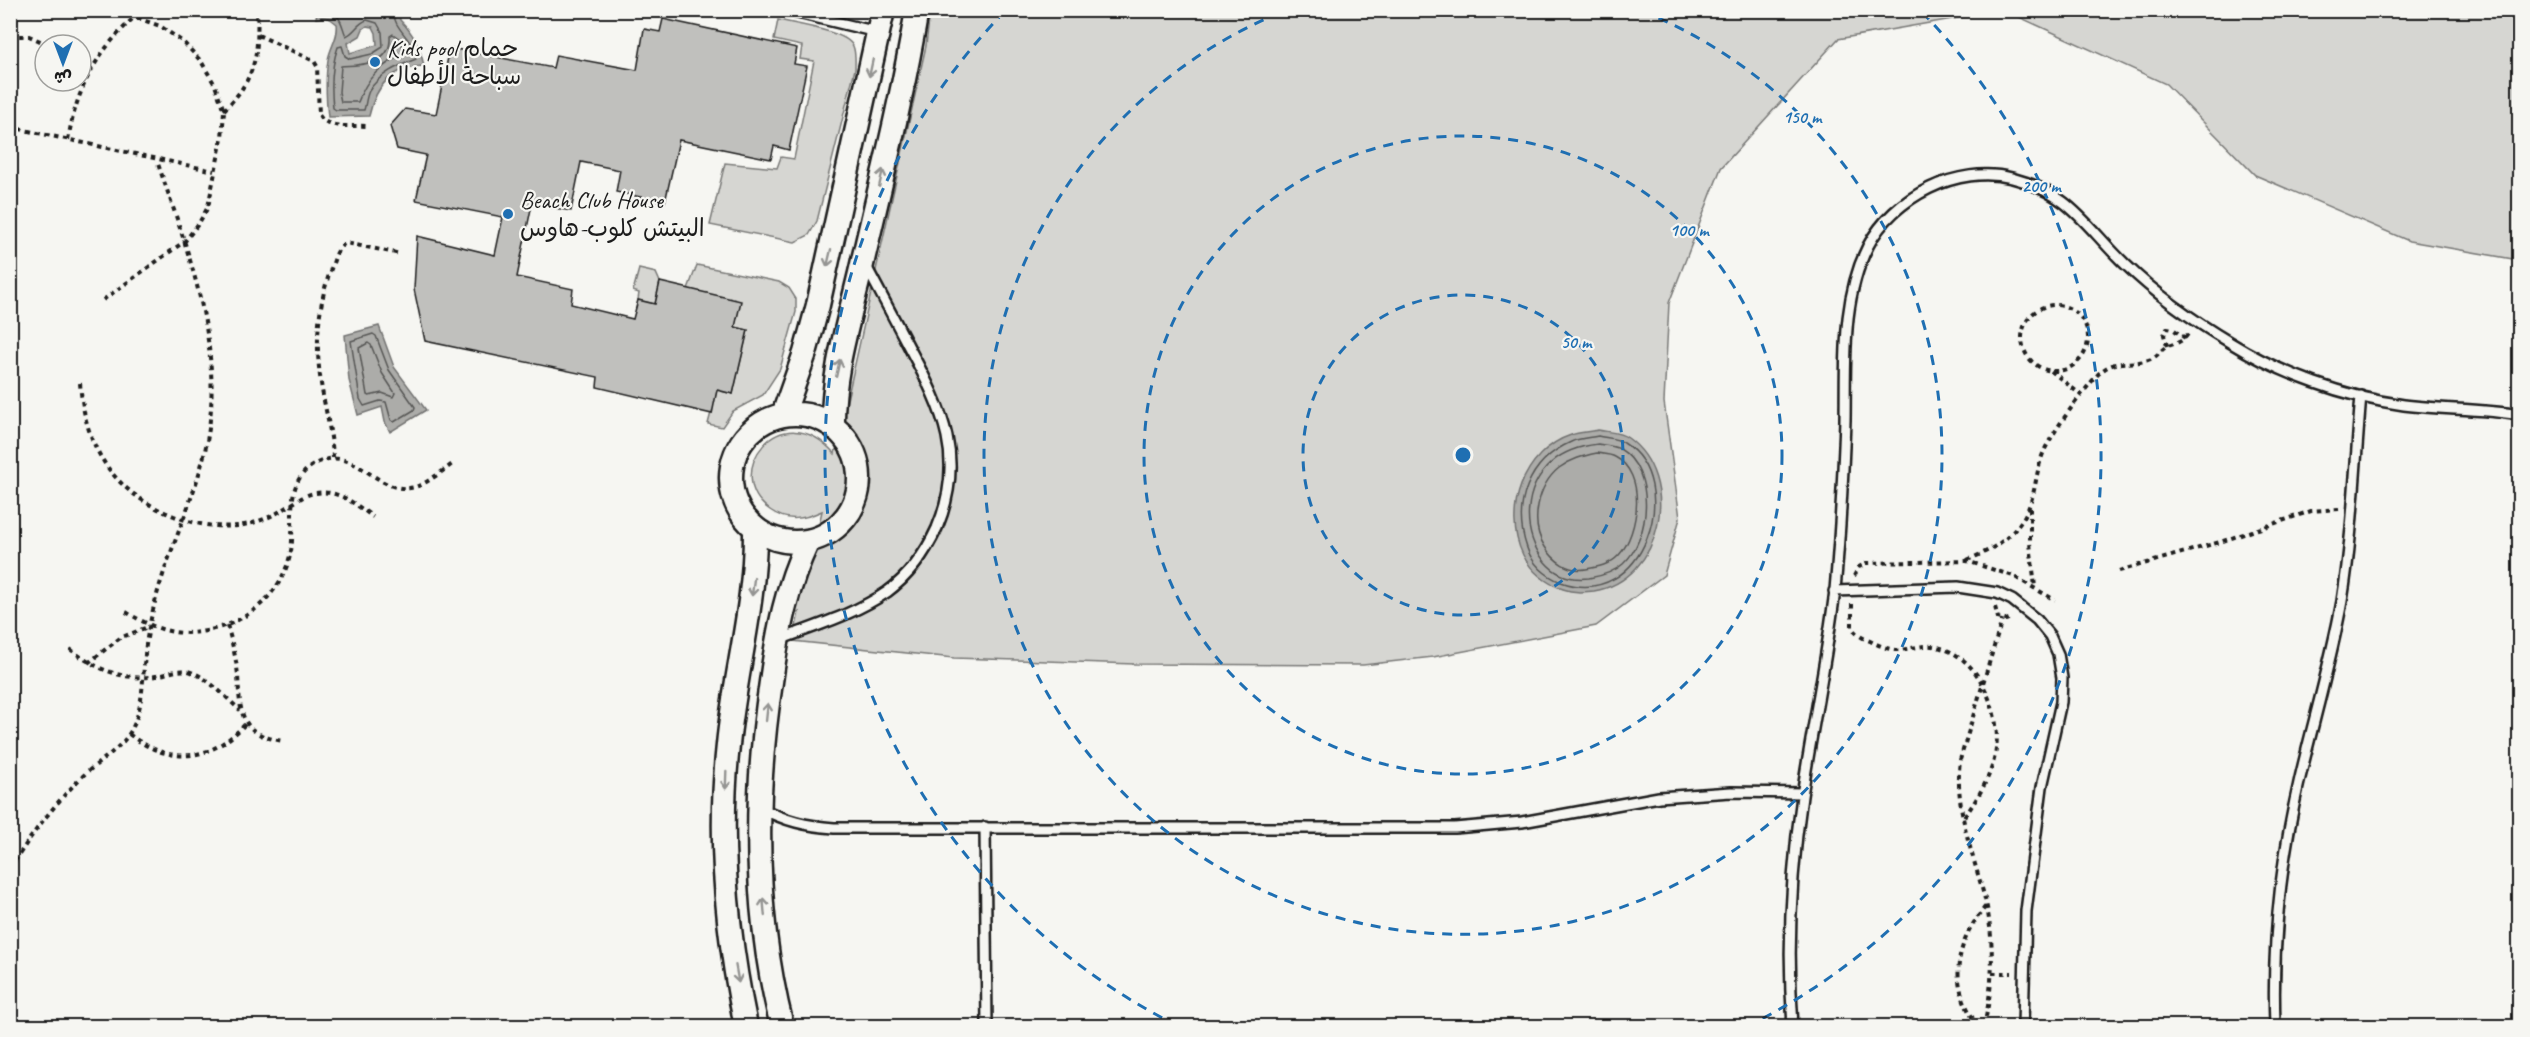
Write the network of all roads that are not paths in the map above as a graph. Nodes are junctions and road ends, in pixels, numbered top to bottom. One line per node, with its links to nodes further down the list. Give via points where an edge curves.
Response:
1 (785, 10): 3 (lane)
2 (917, 10): 4 (street, one-way to 2)
3 (881, 21): 6 (street, one-way to 6, via 818,305)
4 (863, 260): 8 (street, one-way to 4, via 835,382); 12 (lane, via 943,416 950,448 944,512 931,542 912,569 888,591 860,608)
5 (2361, 396): 7 (lane, via 2399,404); 11 (lane, via 2296,375 2234,346 2125,265 2080,214 2047,190 2008,177 1967,176 1928,188 1894,212 1869,244 1855,283 1845,336 1843,463); 21 (lane, via 2342,598 2286,853 2277,928)
6 (783, 415): 8 (street, via 800,413); 9 (street, via 753,428 742,440 730,471 735,503)
7 (2520, 415)
8 (833, 426): 10 (street, via 854,451 860,484 849,514 838,527)
9 (755, 528): 10 (street, via 771,538); 16 (street, one-way to 16, via 754,579 734,692 725,805 727,889)
10 (808, 541): 12 (street, via 789,586)
11 (1834, 591): 13 (lane); 20 (lane, via 1958,587 1997,593 2037,620 2058,654 2061,702 2042,788 2026,910)
12 (777, 641): 14 (street, one-way to 12, via 762,752)
13 (1802, 793): 15 (lane, via 1659,797 1522,822 1455,828); 19 (lane, via 1790,933)
14 (759, 808): 15 (lane, via 783,820 810,826); 17 (street, one-way to 14, via 768,948)
15 (985, 827): 18 (lane)
16 (746, 1026)
17 (782, 1026)
18 (987, 1026)
19 (1793, 1026)
20 (2023, 1026)
21 (2275, 1026)

